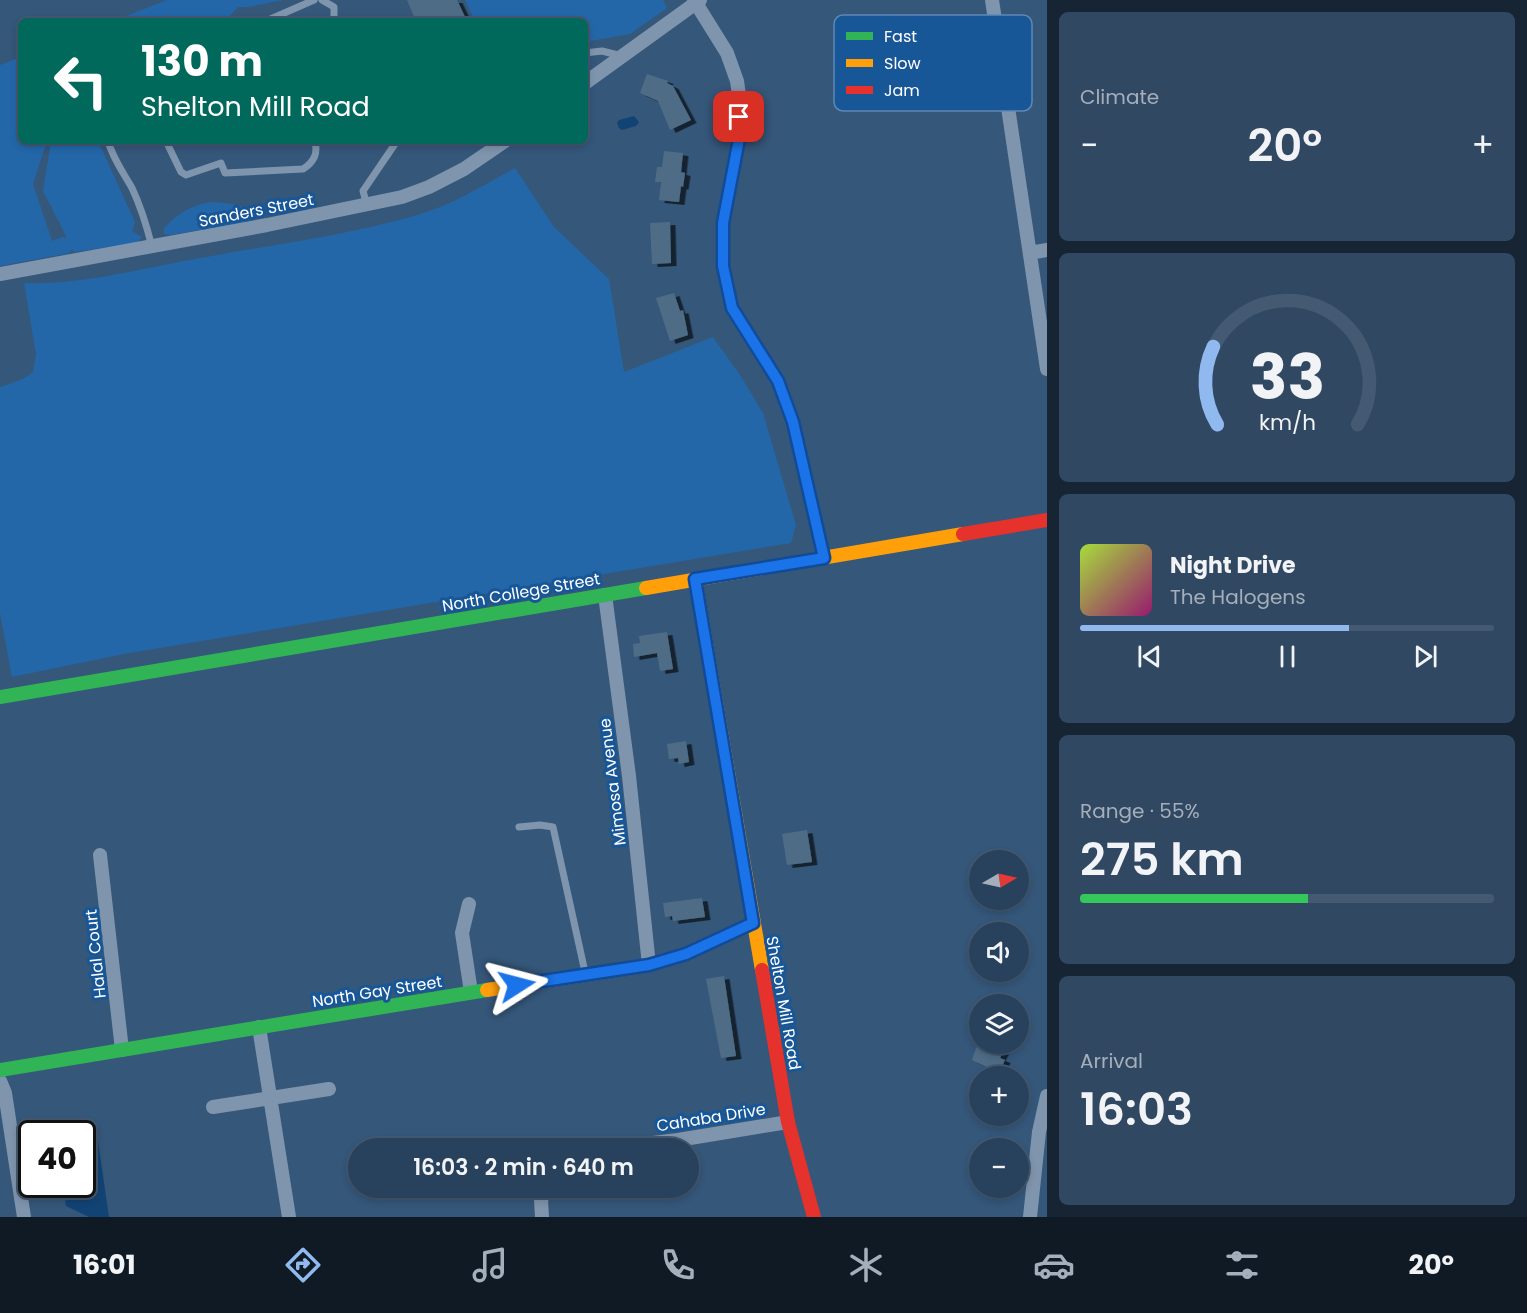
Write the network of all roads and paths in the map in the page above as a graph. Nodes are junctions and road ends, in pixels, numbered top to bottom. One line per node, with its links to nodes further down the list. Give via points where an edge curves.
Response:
1 (314, 0): 6 (lane)
2 (322, 0): 7 (lane, via 334,7)
3 (992, 0): 5 (street)
4 (697, 1): 9 (street); 24 (street, via 727,52 739,95 739,139 723,223 723,266 732,308 778,381 793,422)
5 (994, 15)
6 (273, 18)
7 (334, 18)
8 (588, 53): 9 (lane, via 602,51)
9 (622, 56): 10 (street)
10 (588, 81)
11 (1009, 111): 20 (street)
12 (109, 144): 18 (lane, via 146,222)
13 (167, 144): 14 (lane, via 186,176 221,164 225,174 303,169 315,157)
14 (316, 144)
15 (395, 144): 17 (lane, via 363,191)
16 (501, 144): 17 (street, Sanders Street, via 429,187)
17 (367, 206): 18 (street, Sanders Street)
18 (152, 247): 21 (street, Sanders Street)
19 (1047, 250): 20 (street)
20 (1030, 253): 22 (street)
21 (0, 274)
22 (1047, 369)
23 (1047, 520): 24 (street, North College Street)
24 (824, 558): 25 (street, North College Street)
25 (695, 579): 26 (street, North College Street); 31 (street, Shelton Mill Road)
26 (605, 595): 27 (street, North College Street); 32 (street, Mimosa Avenue)
27 (0, 697)
28 (519, 827): 33 (lane, via 553,827)
29 (100, 855): 36 (street, Halal Court)
30 (469, 904): 34 (street, via 462,933)
31 (753, 923): 32 (street, North Gay Street, via 686,954); 43 (street, Shelton Mill Road)
32 (649, 965): 33 (street, North Gay Street)
33 (586, 974): 34 (street, North Gay Street)
34 (471, 992): 35 (street, North Gay Street)
35 (259, 1027): 36 (street, North Gay Street); 41 (street)
36 (122, 1050): 37 (street, North Gay Street)
37 (0, 1070)
38 (0, 1081): 46 (street)
39 (329, 1089): 41 (street)
40 (1047, 1096): 50 (street)
41 (270, 1098): 42 (street); 47 (street)
42 (213, 1107)
43 (788, 1122): 44 (street, Cahaba Drive); 49 (street, Shelton Mill Road)
44 (690, 1138)
45 (542, 1198): 48 (street)
46 (24, 1217)
47 (289, 1217)
48 (542, 1217)
49 (814, 1217)
50 (1030, 1217)

